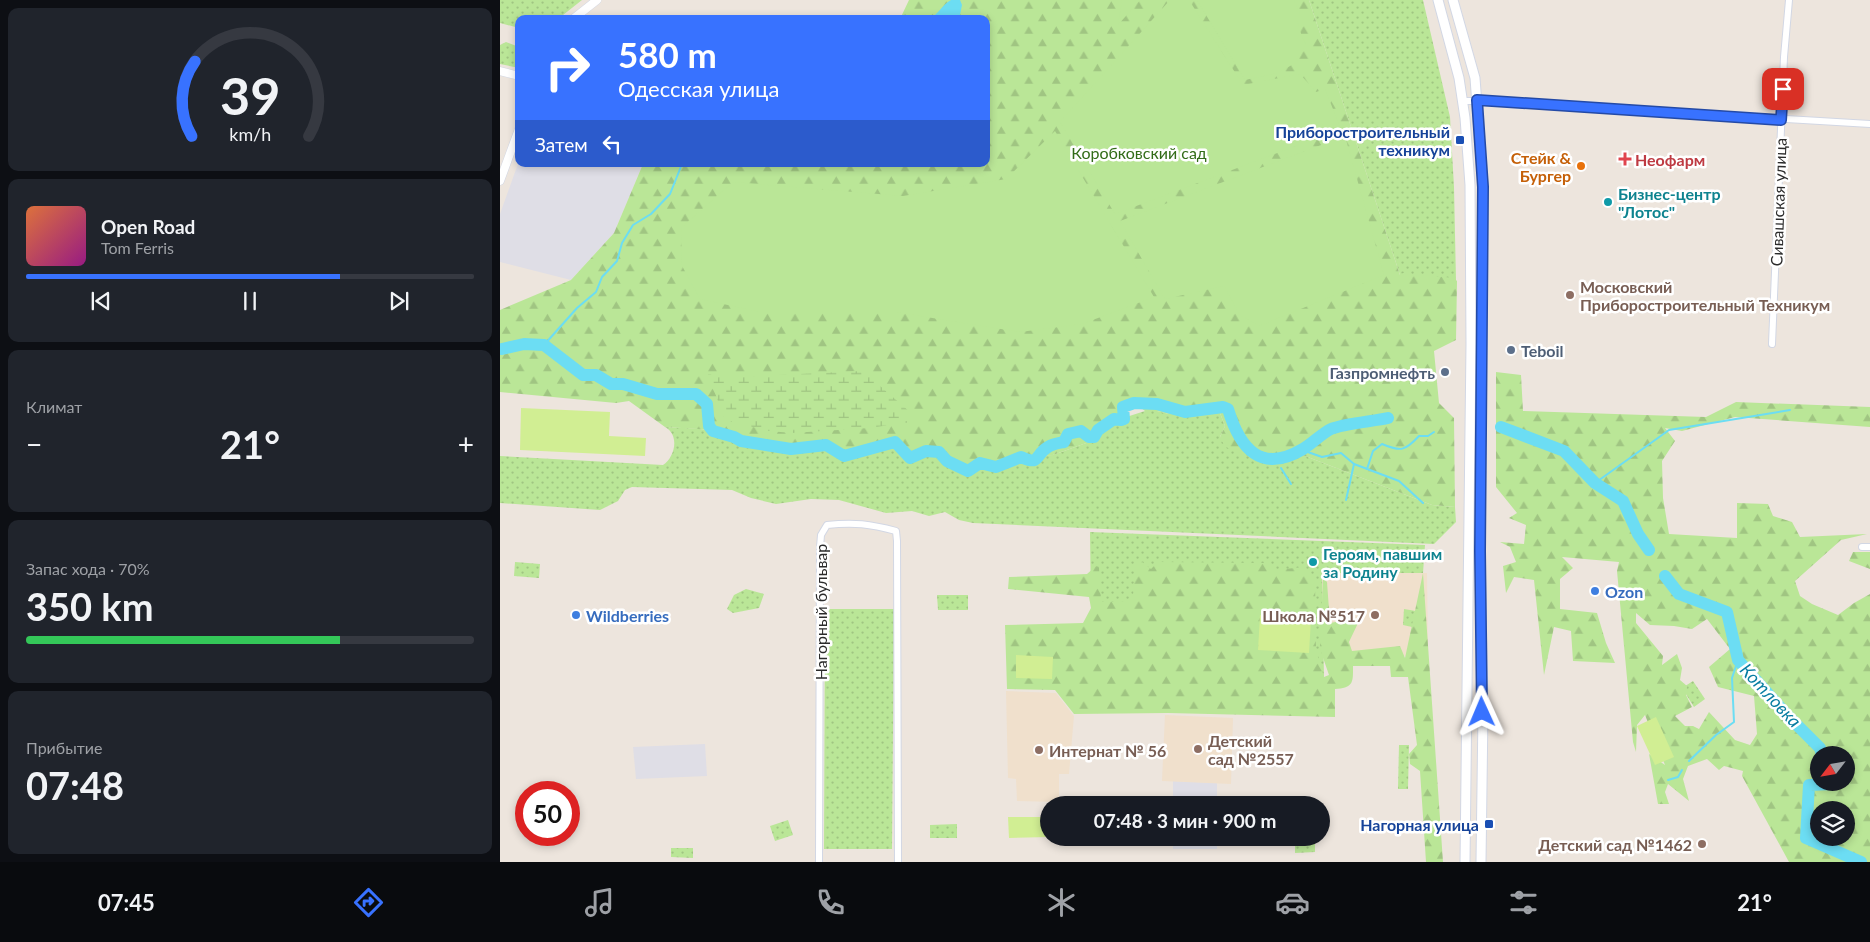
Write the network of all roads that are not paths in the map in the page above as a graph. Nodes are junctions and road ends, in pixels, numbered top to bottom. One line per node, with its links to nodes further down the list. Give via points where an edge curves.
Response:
1 (597, 0): 5 (street)
2 (1438, 0): 9 (main road, via 1459,78)
3 (1453, 0): 8 (main road, via 1475,78)
4 (1788, 0): 10 (street, Сивашская улица)
5 (578, 15)
6 (500, 72): 7 (street)
7 (515, 75)
8 (1477, 100): 9 (street); 10 (street); 20 (main road, via 1483,187)
9 (1462, 102): 19 (main road, via 1470,185 1471,344)
10 (1781, 120): 11 (street); 14 (street, Сивашская улица)
11 (1870, 124)
12 (515, 140): 13 (street)
13 (500, 181)
14 (1772, 344)
15 (1870, 547): 16 (street)
16 (1862, 548)
17 (819, 862): 18 (street, Нагорный бульвар, via 821,535 827,525 852,522 896,531)
18 (898, 862)
19 (1466, 862)
20 (1481, 862)

